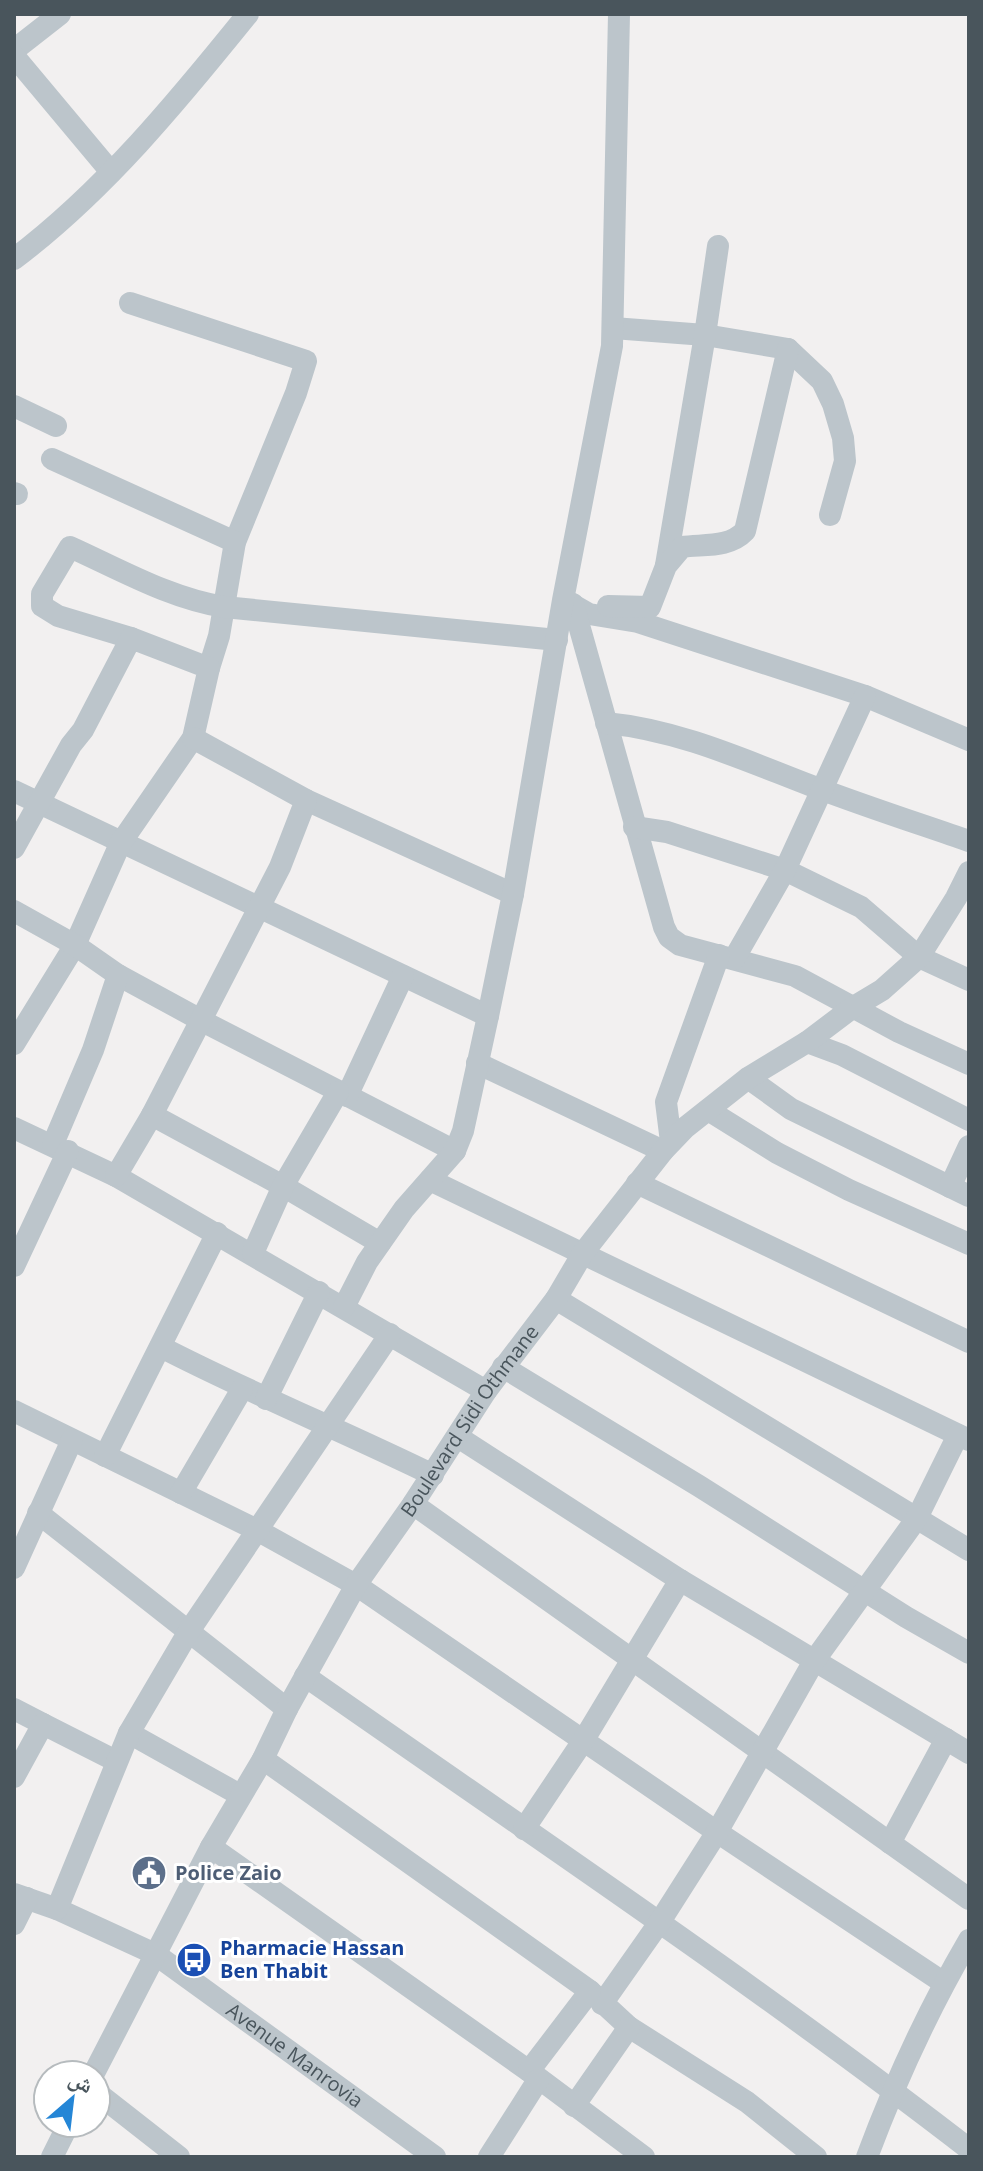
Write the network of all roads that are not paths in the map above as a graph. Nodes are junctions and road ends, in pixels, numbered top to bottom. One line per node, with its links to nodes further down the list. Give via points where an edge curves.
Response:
1 (60, 14): 4 (street)
2 (248, 14): 5 (street)
3 (619, 14): 9 (street)
4 (14, 53): 5 (street)
5 (111, 172): 7 (street, via 84,203)
6 (718, 246): 10 (street)
7 (14, 259)
8 (130, 303): 16 (street, via 306,361)
9 (613, 328): 10 (street); 18 (street)
10 (705, 335): 11 (street); 17 (street)
11 (788, 349): 15 (street, via 822,381 843,438 845,461); 17 (street, via 745,531 726,543 682,547)
12 (14, 406): 13 (street)
13 (56, 426)
14 (52, 459): 16 (street)
15 (830, 515)
16 (235, 542): 19 (street)
17 (666, 566): 18 (street, via 650,607)
18 (575, 606): 21 (street); 23 (street); 24 (street)
19 (224, 607): 20 (street, via 173,595 70,547 42,594 42,606); 21 (street); 22 (street)
20 (131, 638): 22 (street); 30 (street)
21 (557, 640): 37 (street)
22 (209, 668): 25 (street)
23 (865, 696): 26 (street); 27 (street)
24 (606, 723): 27 (street, via 684,737); 31 (street)
25 (193, 738): 29 (street); 33 (street)
26 (969, 740)
27 (823, 790): 32 (street); 35 (street)
28 (14, 791): 30 (street)
29 (306, 800): 37 (street); 38 (street)
30 (37, 804): 33 (street); 34 (street)
31 (634, 827): 35 (street, via 667,832); 41 (street, via 669,937)
32 (969, 841)
33 (120, 844): 38 (street); 40 (street)
34 (14, 848)
35 (785, 870): 41 (street); 42 (street, via 861,907)
36 (969, 872): 42 (street, Boulevard Sidi Othmane)
37 (513, 894): 47 (street)
38 (258, 907): 44 (street); 48 (street)
39 (14, 911): 40 (street)
40 (75, 945): 43 (street); 50 (street)
41 (727, 957): 46 (street, via 795,976); 59 (street, via 666,1102)
42 (919, 957): 45 (street); 46 (street, Boulevard Sidi Othmane)
43 (118, 975): 48 (street); 61 (street)
44 (403, 976): 47 (street); 54 (street)
45 (969, 980)
46 (852, 1008): 49 (street, Boulevard Sidi Othmane); 52 (street)
47 (488, 1016): 51 (street)
48 (201, 1021): 54 (street); 56 (street)
49 (807, 1042): 53 (street, Boulevard Sidi Othmane); 57 (street)
50 (14, 1044)
51 (477, 1063): 59 (street); 62 (street)
52 (969, 1064)
53 (748, 1078): 55 (street, Boulevard Sidi Othmane); 67 (street, via 791,1109)
54 (343, 1094): 62 (street); 66 (street)
55 (708, 1110): 59 (street, Boulevard Sidi Othmane); 70 (street, via 849,1190)
56 (152, 1115): 63 (street); 66 (street)
57 (969, 1120)
58 (14, 1128): 61 (street)
59 (667, 1146): 65 (street, Boulevard Sidi Othmane)
60 (969, 1146): 67 (street)
61 (60, 1148): 63 (street); 73 (street)
62 (455, 1151): 64 (street)
63 (116, 1176): 68 (street)
64 (430, 1180): 69 (street); 72 (street)
65 (637, 1183): 72 (street, Boulevard Sidi Othmane); 78 (street)
66 (283, 1186): 69 (street); 71 (street)
67 (960, 1191)
68 (217, 1233): 71 (street); 79 (street)
69 (380, 1243): 76 (street)
70 (969, 1244)
71 (253, 1253): 74 (street)
72 (583, 1253): 75 (street, Boulevard Sidi Othmane); 87 (street)
73 (14, 1266)
74 (319, 1292): 76 (street); 83 (street)
75 (556, 1299): 80 (street, Boulevard Sidi Othmane); 94 (street)
76 (344, 1307): 77 (street)
77 (390, 1334): 82 (street); 85 (street)
78 (969, 1342)
79 (161, 1347): 81 (street); 89 (street)
80 (503, 1367): 82 (street, Boulevard Sidi Othmane); 100 (street)
81 (242, 1389): 83 (street); 91 (street)
82 (486, 1391): 86 (street, Boulevard Sidi Othmane)
83 (266, 1399): 85 (street)
84 (14, 1411): 88 (street)
85 (329, 1424): 90 (street); 95 (street)
86 (458, 1437): 90 (street, Boulevard Sidi Othmane); 98 (street)
87 (964, 1437): 94 (street)
88 (72, 1440): 89 (street); 93 (street)
89 (105, 1456): 91 (street)
90 (433, 1475): 92 (street, Boulevard Sidi Othmane)
91 (181, 1493): 95 (street)
92 (413, 1504): 99 (street, Boulevard Sidi Othmane); 103 (street)
93 (38, 1513): 97 (street); 101 (street)
94 (917, 1518): 96 (street); 100 (street)
95 (257, 1530): 99 (street); 101 (street)
96 (969, 1550)
97 (17, 1557)
98 (680, 1580): 103 (street); 104 (street)
99 (356, 1585): 105 (street, Boulevard Sidi Othmane); 111 (street)
100 (865, 1590): 102 (street); 104 (street)
101 (189, 1631): 107 (street); 109 (street)
102 (969, 1653)
103 (632, 1660): 111 (street); 112 (street)
104 (814, 1661): 110 (street); 112 (street)
105 (305, 1676): 107 (street, Boulevard Sidi Othmane); 118 (street)
106 (14, 1709): 108 (street)
107 (287, 1709): 114 (street, Boulevard Sidi Othmane)
108 (43, 1724): 115 (street); 116 (street)
109 (129, 1733): 115 (street); 117 (street)
110 (946, 1739): 113 (street); 120 (street)
111 (583, 1741): 118 (street); 119 (street)
112 (762, 1753): 119 (street); 120 (street)
113 (969, 1753)
114 (263, 1759): 117 (street, Boulevard Sidi Othmane); 130 (street)
115 (116, 1761): 124 (street)
116 (14, 1777)
117 (240, 1795): 121 (street, Boulevard Sidi Othmane)
118 (524, 1829): 125 (street)
119 (717, 1832): 125 (street); 129 (street)
120 (890, 1843): 123 (street)
121 (211, 1847): 128 (street, Boulevard Sidi Othmane); 133 (street)
122 (20, 1896): 124 (street, Avenue Manrovia); 126 (street)
123 (969, 1899)
124 (57, 1909): 128 (street, Avenue Manrovia)
125 (659, 1923): 130 (street); 134 (street)
126 (14, 1924)
127 (969, 1940): 129 (street)
128 (155, 1954): 132 (street, Boulevard Sidi Othmane); 141 (street, Avenue Manrovia)
129 (944, 1983): 134 (street)
130 (596, 1998): 131 (street); 133 (street)
131 (629, 2027): 136 (street); 144 (street, via 747,2102)
132 (101, 2059)
133 (533, 2076): 136 (street); 142 (street)
134 (892, 2090): 138 (street); 145 (street)
135 (112, 2105): 140 (street)
136 (574, 2106): 143 (street)
137 (61, 2139): 139 (street)
138 (969, 2149)
139 (52, 2157)
140 (179, 2157)
141 (435, 2157)
142 (489, 2157)
143 (644, 2157)
144 (816, 2157)
145 (867, 2157)

